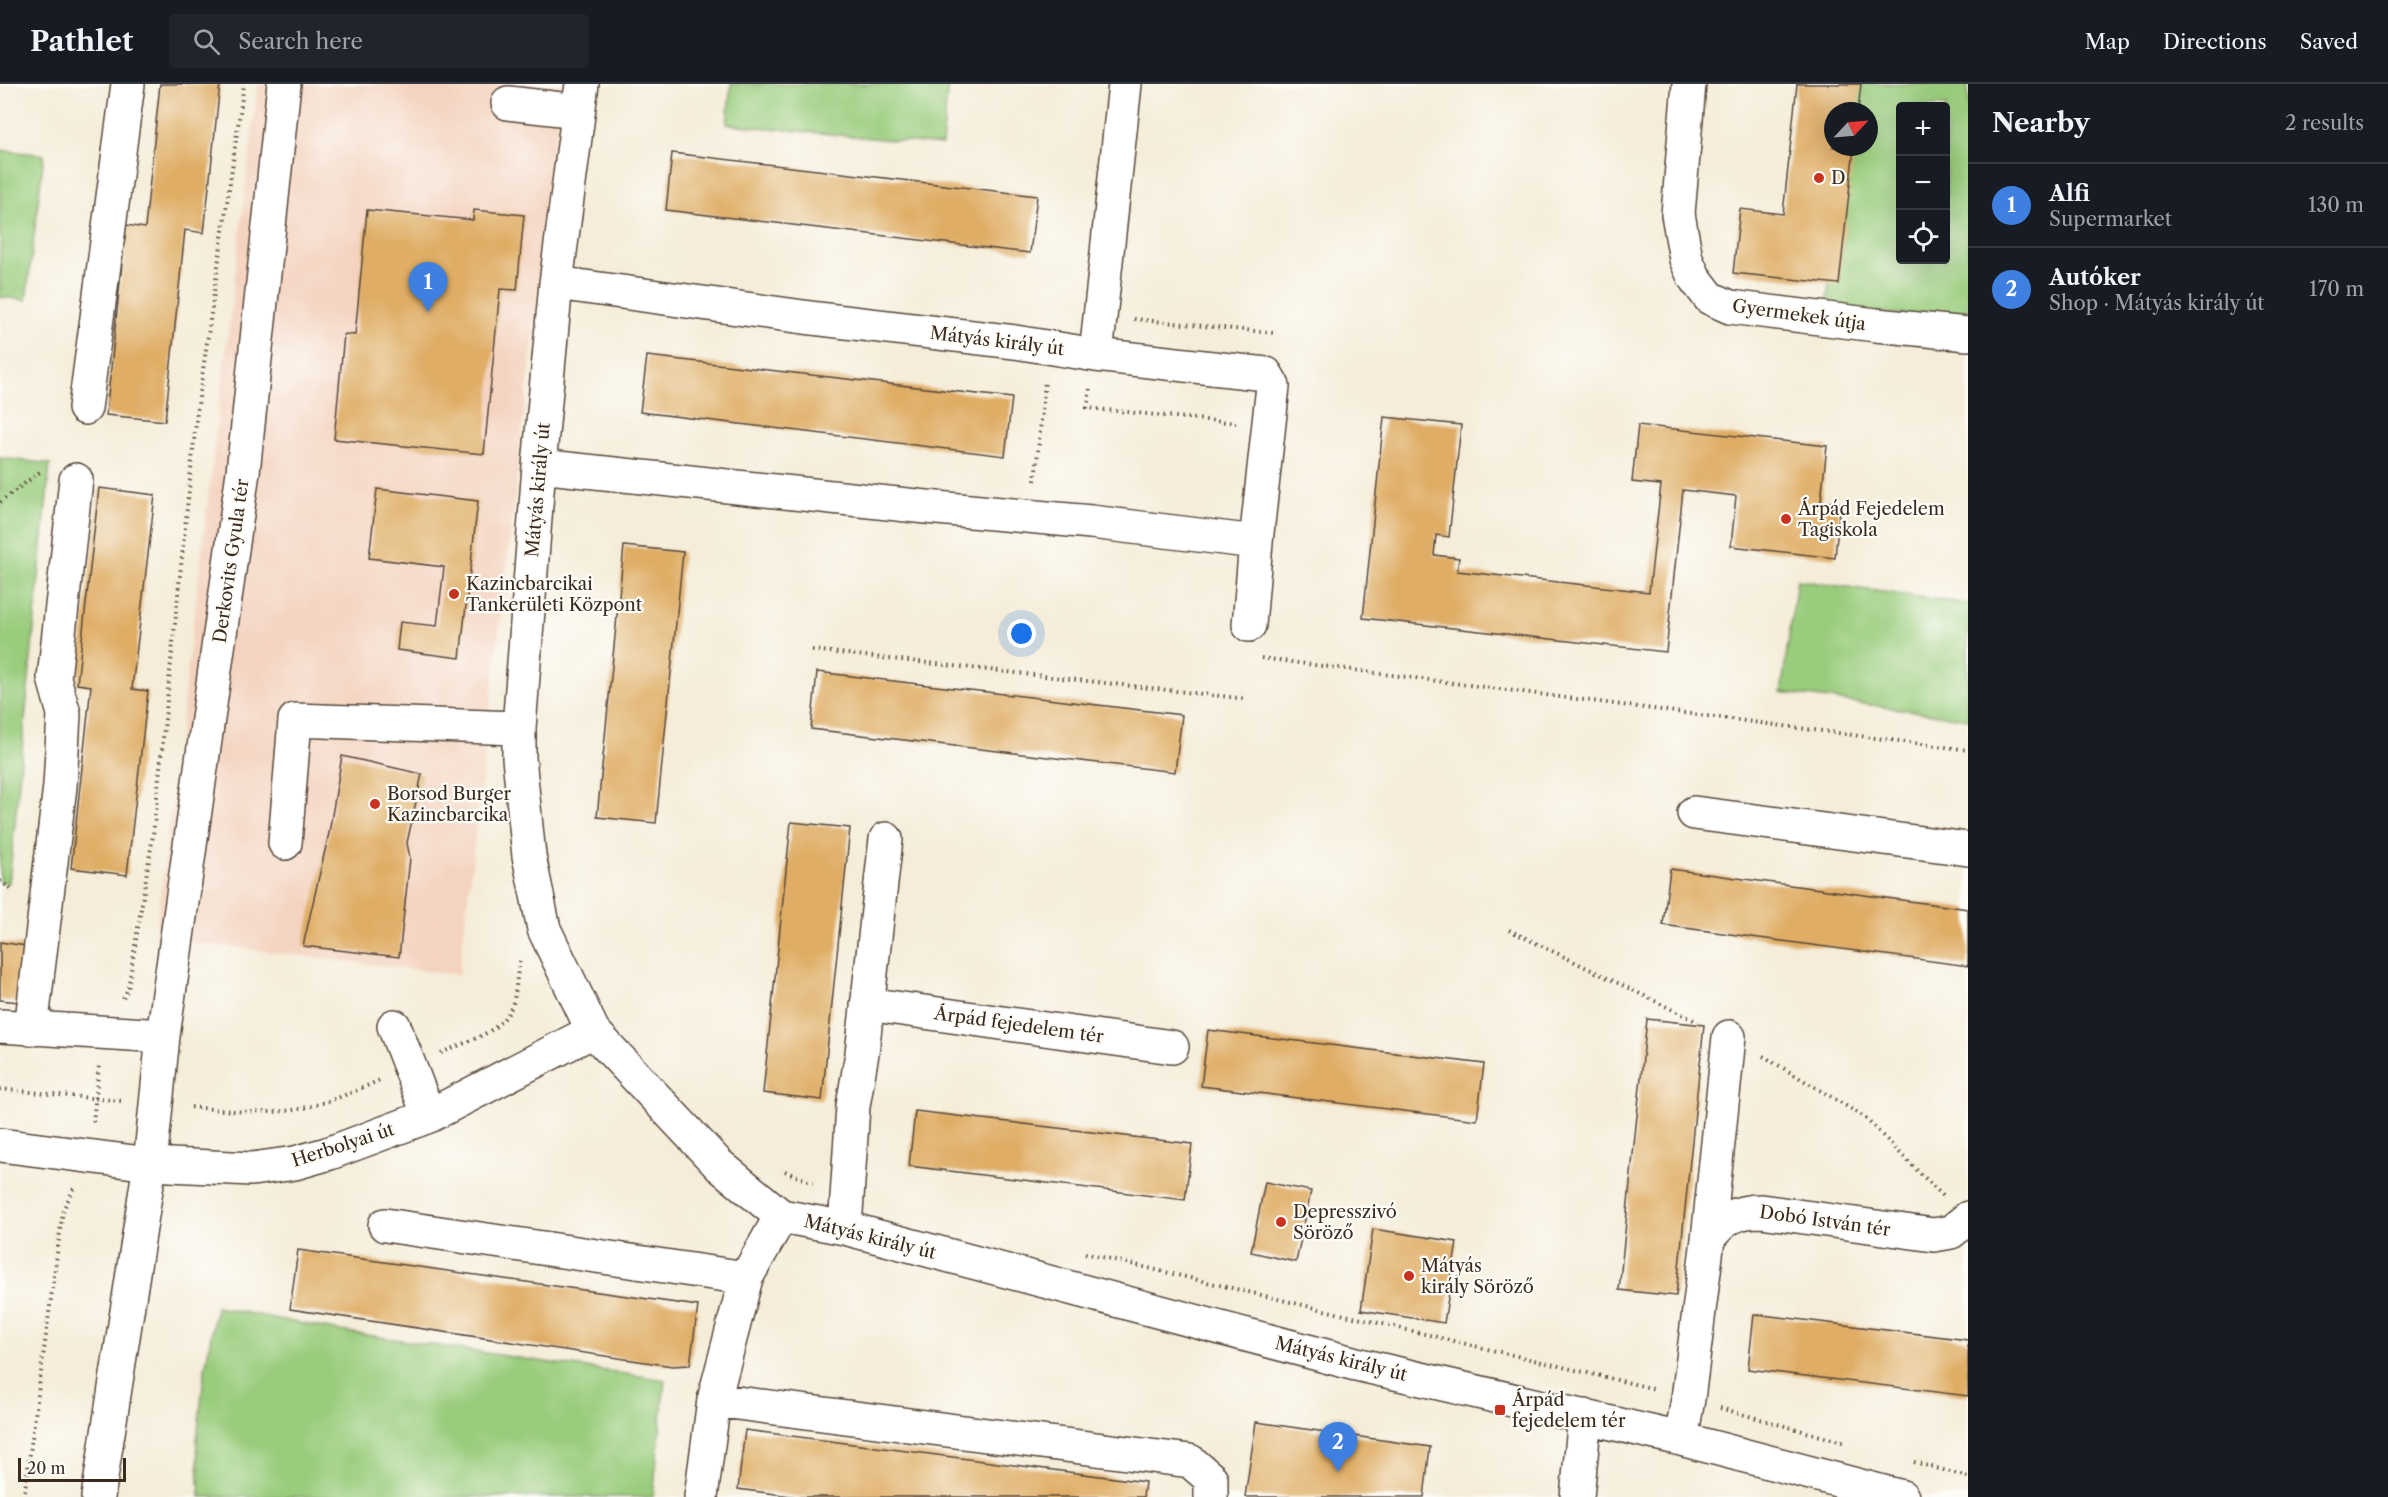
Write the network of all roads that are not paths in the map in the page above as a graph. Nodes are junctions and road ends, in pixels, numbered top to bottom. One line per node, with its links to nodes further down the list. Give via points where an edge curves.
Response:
1 (128, 84): 10 (street)
2 (284, 84): 24 (street, Derkovits Gyula tér, via 243,472)
3 (1125, 84): 9 (street)
4 (1689, 84): 8 (street, Gyermekek útja, via 1678,214 1686,259 1710,298 1730,307)
5 (580, 98): 6 (street); 7 (street, Mátyás király út)
6 (508, 104)
7 (556, 283): 9 (street, Mátyás király út, via 1049,347); 11 (street, Mátyás király út)
8 (1968, 334)
9 (1093, 369): 13 (street, Mátyás király út, via 1266,374 1273,386)
10 (85, 408)
11 (539, 466): 13 (street); 15 (street, Mátyás király út)
12 (76, 480): 22 (street, via 54,678 64,714 60,786)
13 (1256, 543): 14 (street)
14 (1249, 625)
15 (519, 728): 18 (street, via 295,720); 23 (street, Mátyás király út, via 529,856 545,932)
16 (1694, 813): 19 (street)
17 (886, 839): 20 (street)
18 (285, 843)
19 (1968, 849)
20 (867, 1004): 26 (street, Árpád fejedelem tér); 33 (street, via 853,1106)
21 (394, 1026): 27 (street)
22 (16, 1027): 24 (street)
23 (593, 1031): 27 (street, Herbolyai út); 30 (street, Mátyás király út, via 719,1165)
24 (164, 1036): 29 (street, Derkovits Gyula tér)
25 (1729, 1037): 34 (street)
26 (1172, 1047)
27 (429, 1116): 29 (street, Herbolyai út, via 296,1163 252,1169)
28 (0, 1145): 29 (street, Herbolyai út)
29 (150, 1164): 39 (street, Derkovits Gyula tér)
30 (781, 1216): 33 (street, Mátyás király út); 35 (street, Mátyás király út)
31 (1968, 1218): 34 (street, Dobó István tér, via 1951,1232 1934,1235 1792,1214 1742,1211 1718,1225)
32 (385, 1225): 35 (street)
33 (845, 1228): 37 (street, Mátyás király út, via 1356,1364)
34 (1708, 1239): 38 (street)
35 (746, 1278): 36 (street, Mátyás király út)
36 (714, 1400): 40 (street, Mátyás király út); 41 (street, via 1190,1461 1211,1479)
37 (1585, 1416): 38 (street, Mátyás király út); 42 (street)
38 (1681, 1438): 43 (street, Mátyás király út)
39 (98, 1497)
40 (701, 1497)
41 (1211, 1497)
42 (1577, 1497)
43 (1902, 1497)

